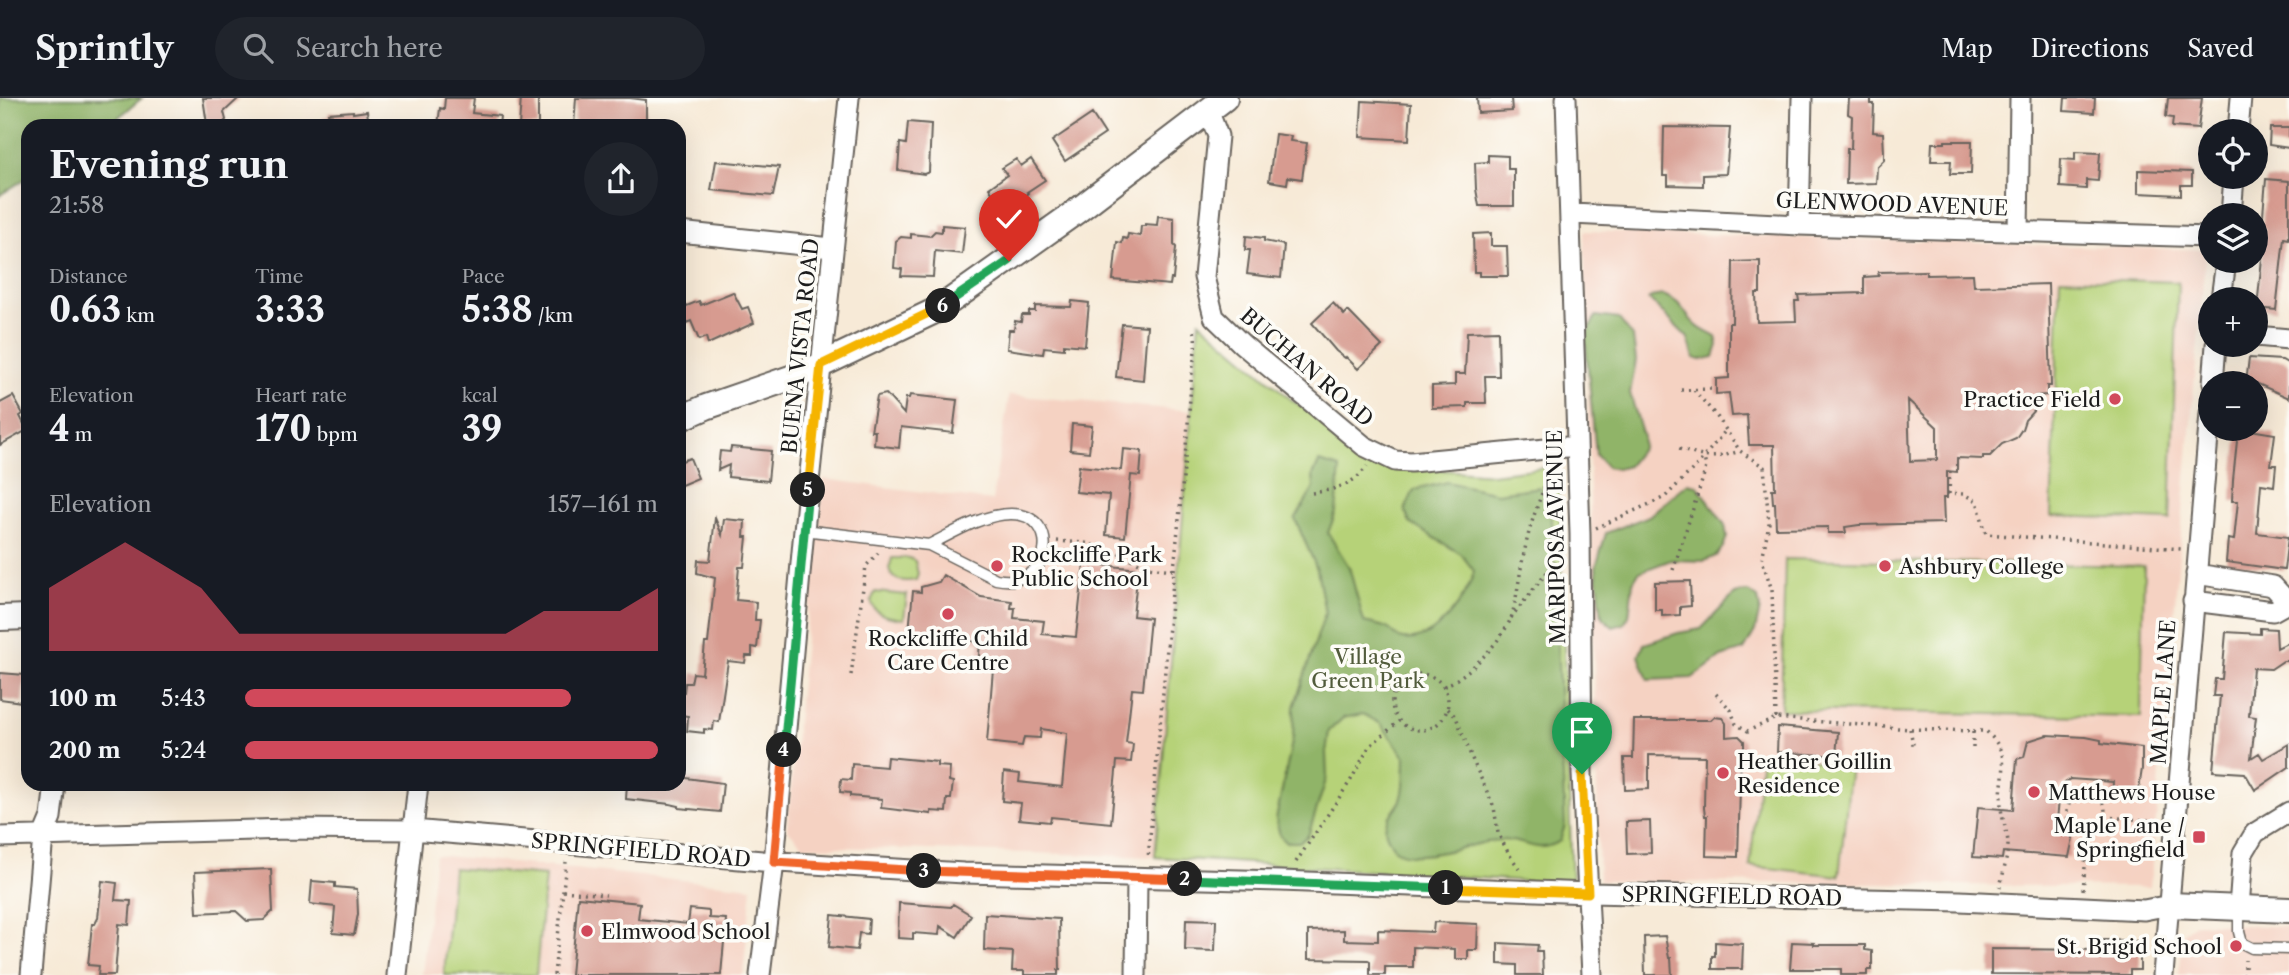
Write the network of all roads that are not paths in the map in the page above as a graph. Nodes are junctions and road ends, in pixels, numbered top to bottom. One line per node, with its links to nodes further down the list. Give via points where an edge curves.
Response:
1 (849, 98): 13 (street, BUENA VISTA ROAD)
2 (1566, 98): 8 (street, MARIPOSA AVENUE)
3 (1802, 98): 9 (street)
4 (2020, 98): 10 (street)
5 (2241, 98): 7 (street)
6 (1217, 104): 16 (street, via 939,309); 19 (street, BUCHAN ROAD, via 1204,277 1214,317 1364,446 1395,461)
7 (2239, 119)
8 (1572, 214): 9 (street, GLENWOOD AVENUE); 19 (street, MARIPOSA AVENUE)
9 (1799, 225): 10 (street, GLENWOOD AVENUE)
10 (2018, 231): 12 (street, GLENWOOD AVENUE)
11 (686, 233): 13 (street)
12 (2198, 237)
13 (832, 248): 16 (street, BUENA VISTA ROAD)
14 (2268, 337): 15 (street)
15 (2289, 339)
16 (821, 365): 17 (street); 20 (street, BUENA VISTA ROAD)
17 (686, 416)
18 (2208, 441): 22 (street, MAPLE LANE)
19 (1577, 446): 34 (street, MARIPOSA AVENUE)
20 (804, 530): 21 (lane); 32 (street, BUENA VISTA ROAD)
21 (929, 545): 21 (lane, via 1010,514 1035,523 1045,541 1034,571 1020,580 1007,581)
22 (2196, 574): 23 (street, MAPLE LANE); 23 (street, via 2273,586 2283,597 2282,607 2273,611)
23 (2193, 601): 35 (street, MAPLE LANE)
24 (21, 617): 25 (street)
25 (0, 618)
26 (54, 791): 30 (street)
27 (417, 791): 29 (street)
28 (2289, 812): 36 (street, via 2255,833 2243,853)
29 (413, 830): 30 (street, SPRINGFIELD ROAD); 32 (street, SPRINGFIELD ROAD); 40 (street)
30 (43, 836): 31 (street, SPRINGFIELD ROAD); 39 (street)
31 (0, 837)
32 (774, 862): 33 (street, SPRINGFIELD ROAD, via 964,873); 41 (street, BUENA VISTA ROAD)
33 (1142, 870): 34 (street, SPRINGFIELD ROAD); 42 (street)
34 (1588, 893): 35 (street, SPRINGFIELD ROAD, via 2144,910); 43 (street, MARIPOSA AVENUE)
35 (2170, 905): 36 (street, SPRINGFIELD ROAD); 44 (street, MAPLE LANE)
36 (2239, 908): 37 (street, SPRINGFIELD ROAD); 38 (lane, via 2242,943 2252,948)
37 (2289, 911)
38 (2289, 949)
39 (31, 975)
40 (397, 975)
41 (760, 975)
42 (1136, 975)
43 (1592, 975)
44 (2163, 975)

